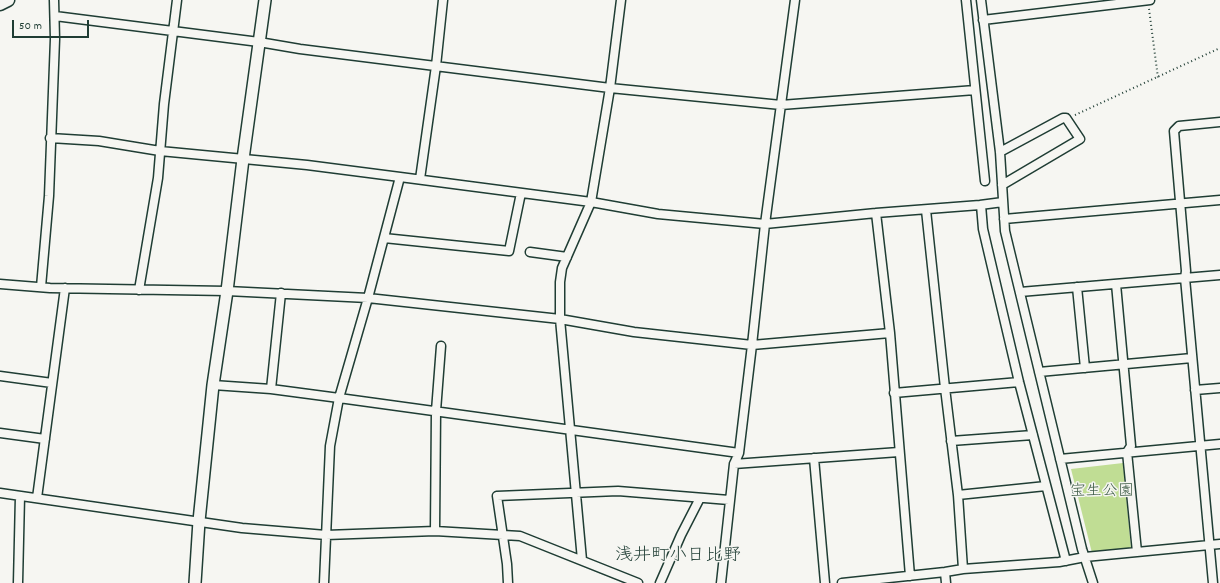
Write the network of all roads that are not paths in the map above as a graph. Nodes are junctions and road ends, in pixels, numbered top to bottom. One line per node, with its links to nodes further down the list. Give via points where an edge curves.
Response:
1 (8, 0): 11 (main road)
2 (54, 0): 12 (street)
3 (178, 0): 14 (street)
4 (265, 0): 15 (street)
5 (443, 0): 16 (street)
6 (621, 0): 17 (street)
7 (795, 0): 19 (street)
8 (966, 0): 18 (street)
9 (981, 0): 13 (street)
10 (1148, 0): 13 (street)
11 (0, 4)
12 (55, 16): 14 (street); 21 (street)
13 (983, 20): 23 (street)
14 (174, 31): 15 (street); 22 (street)
15 (259, 42): 16 (street); 24 (street)
16 (436, 66): 17 (street); 26 (street)
17 (610, 88): 19 (street); 31 (street)
18 (975, 90): 19 (street); 27 (street)
19 (781, 105): 38 (street)
20 (1220, 122): 33 (street, via 1179,126 1174,131)
21 (50, 138): 22 (street, via 99,141); 46 (street, via 49,196)
22 (160, 151): 24 (street); 49 (street, via 158,178)
23 (1000, 152): 28 (street); 28 (street, via 1063,118 1066,118 1080,139)
24 (243, 159): 25 (street); 50 (street)
25 (400, 177): 26 (street); 39 (street)
26 (420, 179): 29 (street)
27 (985, 181)
28 (1002, 185): 32 (street)
29 (520, 193): 31 (street); 39 (street, via 509,251)
30 (1220, 200): 33 (street)
31 (591, 202): 38 (street, via 658,214); 41 (street)
32 (1003, 202): 34 (street); 37 (street)
33 (1180, 204): 37 (street); 43 (street)
34 (981, 205): 35 (street); 63 (street, via 983,229)
35 (926, 210): 36 (street); 66 (street)
36 (876, 213): 38 (street); 55 (street)
37 (1004, 219): 51 (street)
38 (765, 224): 56 (street)
39 (384, 238): 53 (street)
40 (530, 252): 41 (street)
41 (567, 257): 54 (street, via 560,282)
42 (1220, 275): 43 (street)
43 (1185, 278): 45 (street); 58 (street)
44 (0, 284): 46 (street)
45 (1116, 284): 48 (street); 59 (street)
46 (41, 287): 47 (street)
47 (65, 288): 49 (street); 64 (street)
48 (1077, 288): 51 (street); 60 (street)
49 (139, 290): 50 (street)
50 (227, 291): 52 (street); 65 (street)
51 (1020, 292): 61 (street)
52 (281, 294): 53 (street); 68 (street)
53 (368, 298): 54 (street); 71 (street)
54 (560, 319): 56 (street, via 634,332); 73 (street)
55 (890, 333): 56 (street); 70 (street)
56 (752, 345): 82 (street)
57 (441, 346): 72 (street)
58 (1192, 358): 59 (street); 69 (street)
59 (1124, 364): 60 (street); 81 (street, via 1131,446)
60 (1085, 368): 61 (street)
61 (1039, 372): 84 (street)
62 (0, 376): 64 (street)
63 (1019, 382): 66 (street); 75 (street)
64 (52, 383): 76 (street)
65 (212, 385): 68 (street); 94 (street)
66 (945, 388): 70 (street); 77 (street)
67 (1220, 388): 69 (street)
68 (270, 389): 71 (street)
69 (1195, 390): 79 (street)
70 (894, 393): 80 (street)
71 (339, 398): 72 (street); 96 (street, via 330,446)
72 (436, 411): 73 (street); 95 (street)
73 (570, 430): 82 (street); 87 (street)
74 (0, 433): 76 (street)
75 (1033, 435): 77 (street); 86 (street)
76 (45, 439): 91 (street)
77 (951, 441): 89 (street)
78 (1220, 444): 79 (street)
79 (1200, 446): 81 (street); 99 (street)
80 (899, 452): 83 (street); 106 (street)
81 (1127, 452): 84 (street); 100 (street)
82 (739, 453): 85 (street)
83 (814, 458): 85 (street); 114 (street)
84 (1060, 459): 101 (street)
85 (734, 464): 93 (street)
86 (1046, 486): 89 (street); 103 (street)
87 (576, 492): 92 (street, via 618,491); 97 (street, via 497,496); 102 (street)
88 (0, 493): 90 (street)
89 (958, 494): 104 (street)
90 (20, 496): 91 (street); 107 (street)
91 (37, 498): 94 (street)
92 (700, 498): 93 (street); 112 (street)
93 (729, 500): 113 (street)
94 (199, 521): 96 (street, via 242,528); 108 (street)
95 (435, 531): 96 (street); 97 (street)
96 (326, 535): 109 (street)
97 (503, 535): 102 (street, via 520,536); 110 (street)
98 (1220, 544): 99 (street)
99 (1209, 546): 100 (street); 118 (street)
100 (1136, 552): 101 (street)
101 (1085, 557): 103 (street); 117 (street)
102 (582, 560): 111 (street)
103 (1066, 561): 104 (street)
104 (963, 569): 105 (street)
105 (945, 572): 106 (street); 116 (street)
106 (910, 576): 115 (street)
107 (18, 583)
108 (195, 583)
109 (324, 583)
110 (508, 583)
111 (638, 583)
112 (660, 583)
113 (721, 583)
114 (825, 583)
115 (842, 583)
116 (946, 583)
117 (1093, 583)
118 (1213, 583)

